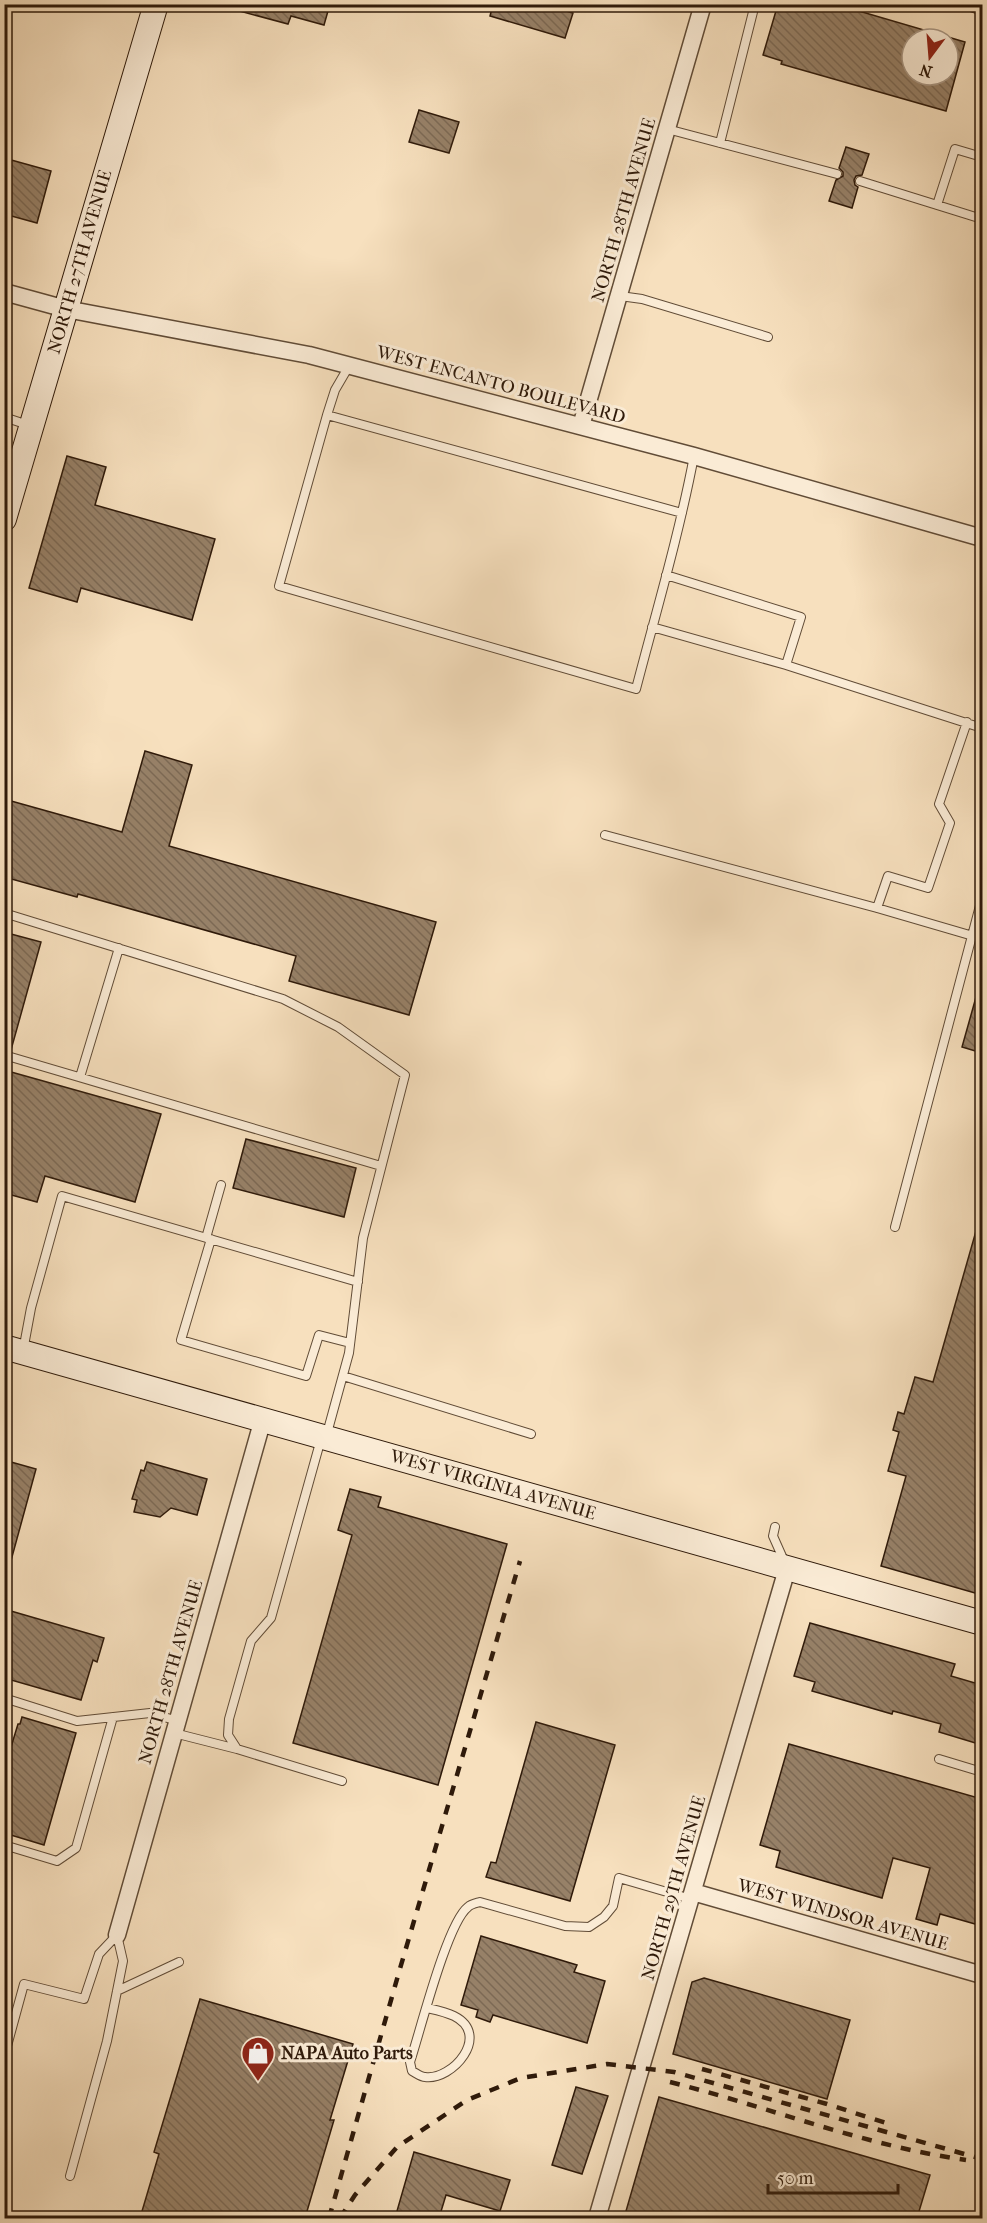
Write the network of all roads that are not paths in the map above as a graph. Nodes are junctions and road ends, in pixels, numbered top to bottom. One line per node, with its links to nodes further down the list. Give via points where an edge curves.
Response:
1 (156, 4): 15 (street, NORTH 27TH AVENUE)
2 (703, 4): 6 (street, NORTH 28TH AVENUE)
3 (755, 4): 7 (lane)
4 (963, 4): 5 (lane)
5 (982, 11)
6 (667, 129): 7 (lane); 14 (street, NORTH 28TH AVENUE)
7 (720, 143): 9 (lane)
8 (982, 157): 11 (lane, via 955,149)
9 (837, 174)
10 (860, 181): 11 (lane)
11 (937, 205): 12 (lane)
12 (982, 219)
13 (4, 292): 15 (street, WEST ENCANTO BOULEVARD)
14 (620, 296): 16 (lane); 21 (street, NORTH 28TH AVENUE)
15 (66, 309): 17 (street, WEST ENCANTO BOULEVARD); 20 (street, NORTH 27TH AVENUE)
16 (768, 337)
17 (349, 366): 18 (lane); 21 (street, WEST ENCANTO BOULEVARD)
18 (327, 415): 23 (lane); 27 (lane, via 279,586 636,689)
19 (4, 417): 20 (lane)
20 (32, 426): 24 (street, NORTH 27TH AVENUE)
21 (581, 426): 22 (street, WEST ENCANTO BOULEVARD)
22 (694, 456): 23 (lane); 25 (street, WEST ENCANTO BOULEVARD)
23 (682, 513): 26 (lane)
24 (4, 519)
25 (982, 538)
26 (666, 575): 27 (lane); 28 (lane, via 801,617)
27 (652, 627): 28 (lane)
28 (786, 665): 29 (lane)
29 (968, 722): 30 (lane); 33 (lane, via 939,804 950,823 928,888 888,876)
30 (982, 728)
31 (605, 835): 33 (lane)
32 (982, 898): 35 (lane)
33 (877, 908): 35 (lane)
34 (4, 913): 36 (lane)
35 (973, 936): 41 (lane)
36 (118, 948): 38 (lane); 39 (lane, via 283,999 338,1027 405,1075)
37 (4, 1055): 38 (lane)
38 (80, 1077): 39 (lane)
39 (381, 1166): 43 (lane, via 363,1238)
40 (221, 1185): 42 (lane)
41 (895, 1227)
42 (209, 1239): 43 (lane); 44 (lane, via 181,1340 306,1376 319,1335); 45 (lane, via 62,1196 31,1308)
43 (358, 1282): 44 (lane)
44 (350, 1343): 46 (lane)
45 (14, 1349): 47 (street, WEST VIRGINIA AVENUE)
46 (343, 1376): 48 (lane); 49 (lane)
47 (263, 1419): 49 (street, WEST VIRGINIA AVENUE); 55 (street, NORTH 28TH AVENUE)
48 (531, 1434)
49 (324, 1437): 51 (street, WEST VIRGINIA AVENUE); 56 (lane, via 271,1618 251,1641 229,1719 228,1735)
50 (775, 1527): 51 (lane, via 773,1536)
51 (788, 1569): 52 (street, WEST VIRGINIA AVENUE); 61 (street, NORTH 29TH AVENUE)
52 (982, 1623)
53 (4, 1698): 54 (lane, via 77,1721)
54 (113, 1717): 55 (lane, via 150,1713); 60 (lane, via 76,1848 57,1861)
55 (176, 1727): 56 (lane); 62 (street, NORTH 28TH AVENUE)
56 (237, 1749): 59 (lane)
57 (939, 1759): 58 (lane)
58 (982, 1772)
59 (342, 1781)
60 (4, 1845)
61 (692, 1896): 64 (street, WEST WINDSOR AVENUE); 66 (lane, via 619,1878 613,1906 589,1927 565,1926 480,1902 468,1906 451,1932); 69 (street, NORTH 29TH AVENUE)
62 (117, 1935): 65 (lane, via 123,1961); 67 (lane, via 99,1954 84,1999 24,1984)
63 (179, 1962): 65 (lane)
64 (982, 1975)
65 (117, 1991): 68 (lane)
66 (427, 2008): 66 (lane, via 410,2062 412,2071 425,2077 460,2063 471,2039 463,2023 454,2016)
67 (4, 2057)
68 (69, 2176)
69 (597, 2218)

